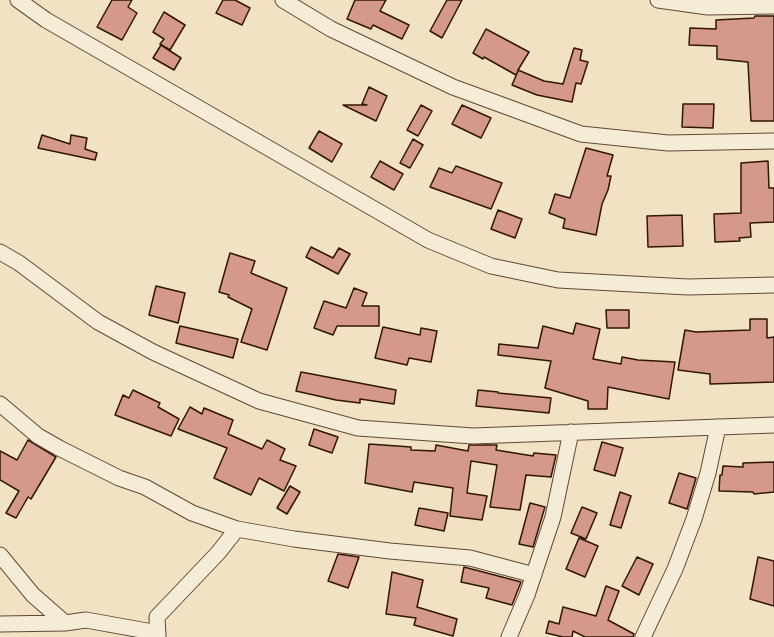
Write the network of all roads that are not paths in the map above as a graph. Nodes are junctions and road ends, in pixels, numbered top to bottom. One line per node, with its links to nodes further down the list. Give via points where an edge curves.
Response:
1 (18, 0): 7 (street, via 46,20 428,240 491,266 558,280 688,287)
2 (283, 0): 5 (street, via 331,29 453,87 581,134 668,144)
3 (658, 0): 4 (street, via 708,7)
4 (774, 6)
5 (774, 141)
6 (0, 252): 11 (street, via 98,322 259,401 358,429 473,436)
7 (774, 285)
8 (0, 404): 12 (street, via 59,448 192,513)
9 (774, 425): 10 (street)
10 (718, 427): 11 (street); 19 (street, via 694,519)
11 (571, 432): 14 (street, via 554,518)
12 (237, 529): 14 (street, via 380,550 470,558); 17 (street, via 157,617)
13 (0, 555): 15 (street, via 33,596)
14 (534, 575): 18 (street)
15 (65, 623): 16 (street); 17 (street, via 86,620)
16 (0, 624)
17 (158, 635)
18 (509, 637)
19 (643, 637)

